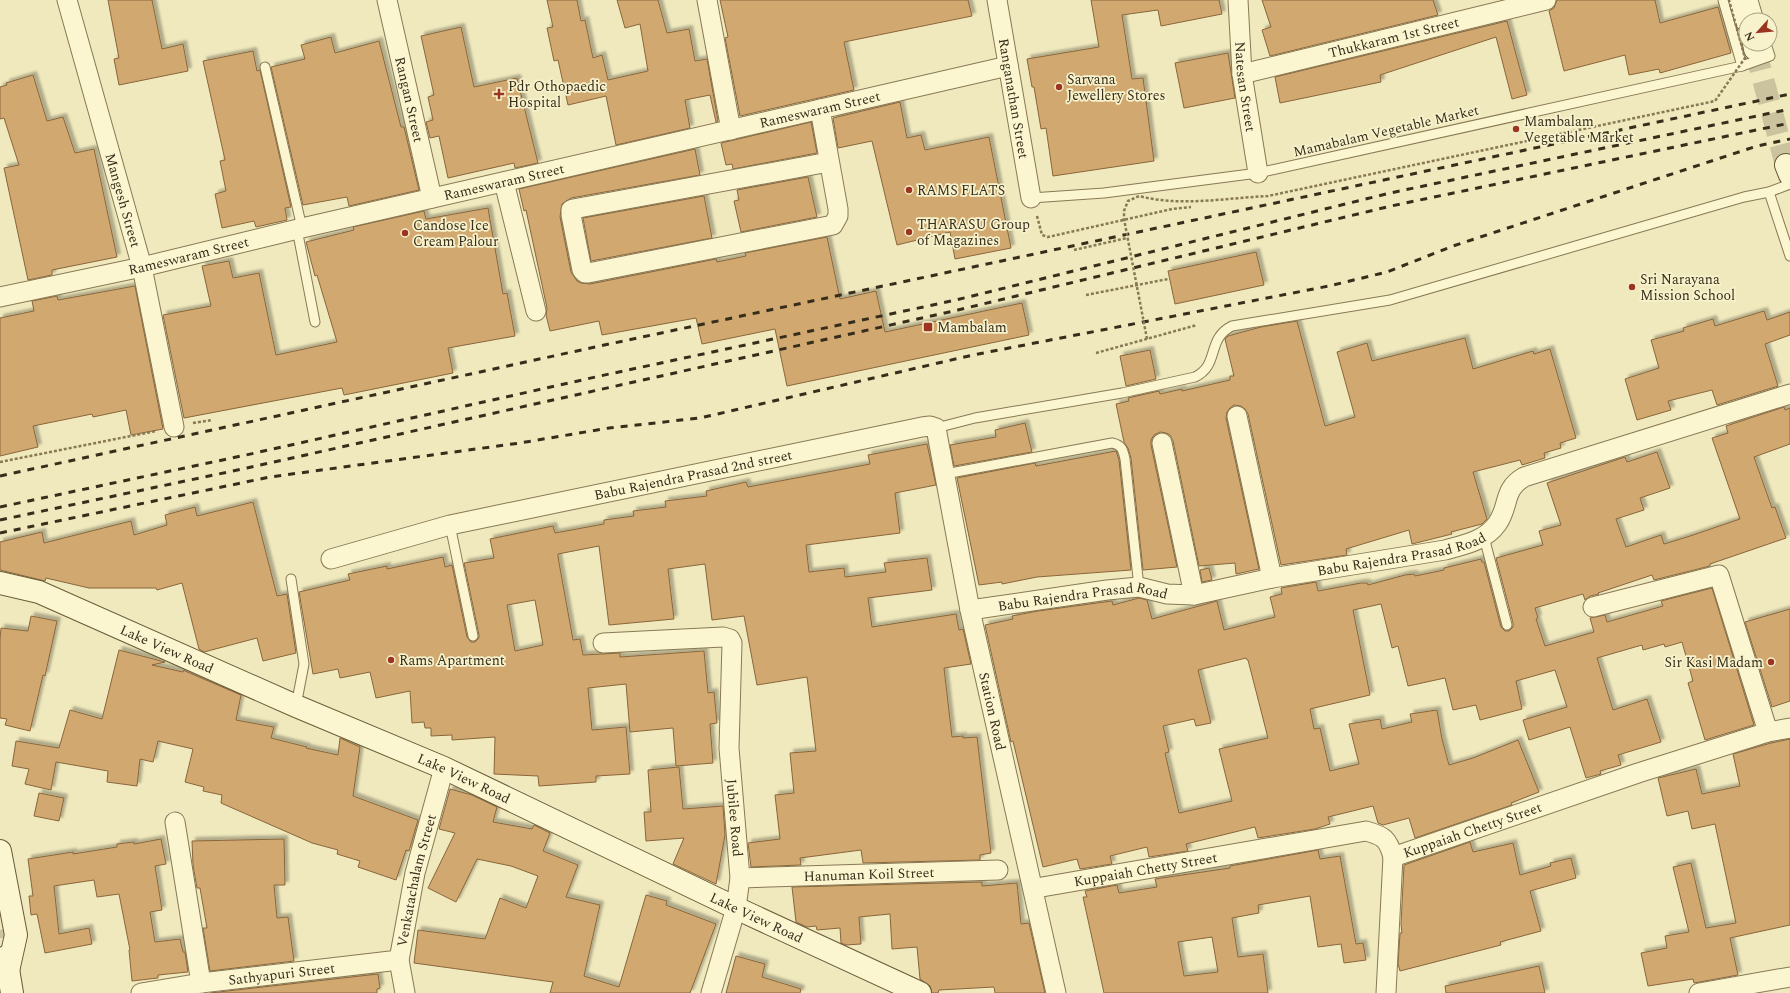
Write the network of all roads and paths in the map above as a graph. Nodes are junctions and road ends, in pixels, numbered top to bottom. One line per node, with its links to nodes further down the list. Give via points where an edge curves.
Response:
1 (67, 0): 33 (street, Mangesh Street)
2 (387, 0): 25 (street, Rangan Street)
3 (707, 0): 19 (street)
4 (997, 0): 15 (street, Ranganathan Street)
5 (1238, 0): 17 (street, Natesan Street)
6 (1546, 0): 17 (street, Thukkaram 1st Street)
7 (1723, 0): 13 (lane)
8 (1729, 0): 28 (path, bridge, via 1745,58 1715,101 1268,196 1196,200 1154,200 1139,196 1128,201)
9 (1740, 0): 11 (street)
10 (1753, 0): 12 (lane)
11 (1744, 12)
12 (1757, 12)
13 (1738, 25)
14 (1750, 52): 21 (lane, Mamabalam Vegetable Market)
15 (1008, 66): 18 (street, Rameswaram Street); 26 (street, Ranganathan Street)
16 (265, 67): 29 (lane)
17 (1242, 74): 21 (street, Natesan Street)
18 (820, 109): 19 (street, Rameswaram Street); 20 (street)
19 (732, 130): 23 (street, Rameswaram Street)
20 (829, 162): 20 (street, via 838,216 833,225 588,273 582,270 571,215 573,209)
21 (1258, 174): 26 (lane, Mamabalam Vegetable Market, via 1104,193)
22 (1789, 175): 24 (lane)
23 (504, 182): 25 (street, Rameswaram Street); 38 (street)
24 (1769, 192): 32 (lane); 47 (lane, via 1729,201 1390,300 1232,326 1218,337 1209,365 1203,373 1195,377 1122,393 975,418)
25 (432, 198): 29 (street, Rameswaram Street)
26 (1031, 198): 28 (path, via 1042,235 1045,236)
27 (1191, 207): 28 (path, via 1172,208)
28 (1124, 219): 30 (path, bridge)
29 (299, 229): 33 (street, Rameswaram Street); 39 (lane)
30 (1127, 238): 31 (path); 35 (path, bridge)
31 (1074, 250)
32 (1790, 256)
33 (142, 266): 37 (street, Rameswaram Street); 46 (street, Mangesh Street)
34 (1168, 279): 35 (path)
35 (1137, 286): 36 (path); 41 (path, bridge)
36 (1086, 295)
37 (0, 297)
38 (536, 311)
39 (315, 322)
40 (1197, 326): 41 (path)
41 (1147, 339): 42 (path)
42 (1096, 353)
43 (1790, 394): 52 (street, Babu Rajendra Prasad Road, via 1524,477 1514,483 1497,524)
44 (1237, 416): 54 (street)
45 (212, 420): 46 (path)
46 (174, 427): 49 (path)
47 (936, 428): 50 (street, Station Road); 51 (street, Babu Rajendra Prasad 2nd street, via 922,427)
48 (1162, 443): 58 (street)
49 (0, 462)
50 (945, 474): 57 (lane, via 1112,443 1122,446); 60 (street, Station Road)
51 (450, 525): 53 (street, Babu Rajendra Prasad 2nd street); 62 (lane)
52 (1484, 537): 54 (street, Babu Rajendra Prasad Road, via 1445,550); 61 (lane)
53 (330, 560)
54 (1272, 578): 58 (street, Babu Rajendra Prasad Road)
55 (291, 579): 64 (lane, via 304,664)
56 (0, 583): 64 (street, Lake View Road, via 38,592)
57 (1139, 587): 58 (street, Babu Rajendra Prasad Road, via 1167,594); 60 (street, Babu Rajendra Prasad Road)
58 (1194, 595)
59 (1593, 607): 66 (street, via 1719,575)
60 (970, 610): 84 (street, Station Road)
61 (1507, 625)
62 (473, 636)
63 (603, 643): 72 (street, Jubilee Road, via 723,637 730,639 732,647 729,748)
64 (296, 706): 67 (street, Lake View Road)
65 (1790, 728): 66 (street, Kuppaiah Chetty Street)
66 (1768, 732): 70 (street, Kuppaiah Chetty Street, via 1638,773)
67 (444, 768): 74 (street, Lake View Road); 76 (street, Venkatachalam Street, via 415,873)
68 (175, 822): 78 (street)
69 (0, 851): 75 (street, via 16,935)
70 (1393, 857): 73 (street, Kuppaiah Chetty Street, via 1389,844 1380,835 1366,831); 85 (street)
71 (998, 870): 72 (street, Hanuman Koil Street)
72 (740, 878): 74 (street, Jubilee Road)
73 (1042, 887)
74 (736, 908): 82 (street, Jubilee Road); 83 (street, Lake View Road)
75 (3, 956): 79 (street)
76 (399, 960): 78 (street, Sathyapuri Street); 81 (street, Venkatachalam Street)
77 (1790, 977): 86 (street)
78 (201, 984): 80 (street, Sathyapuri Street)
79 (12, 993)
80 (141, 993)
81 (405, 993)
82 (711, 993)
83 (920, 993)
84 (1056, 993)
85 (1386, 993)
86 (1699, 993)

